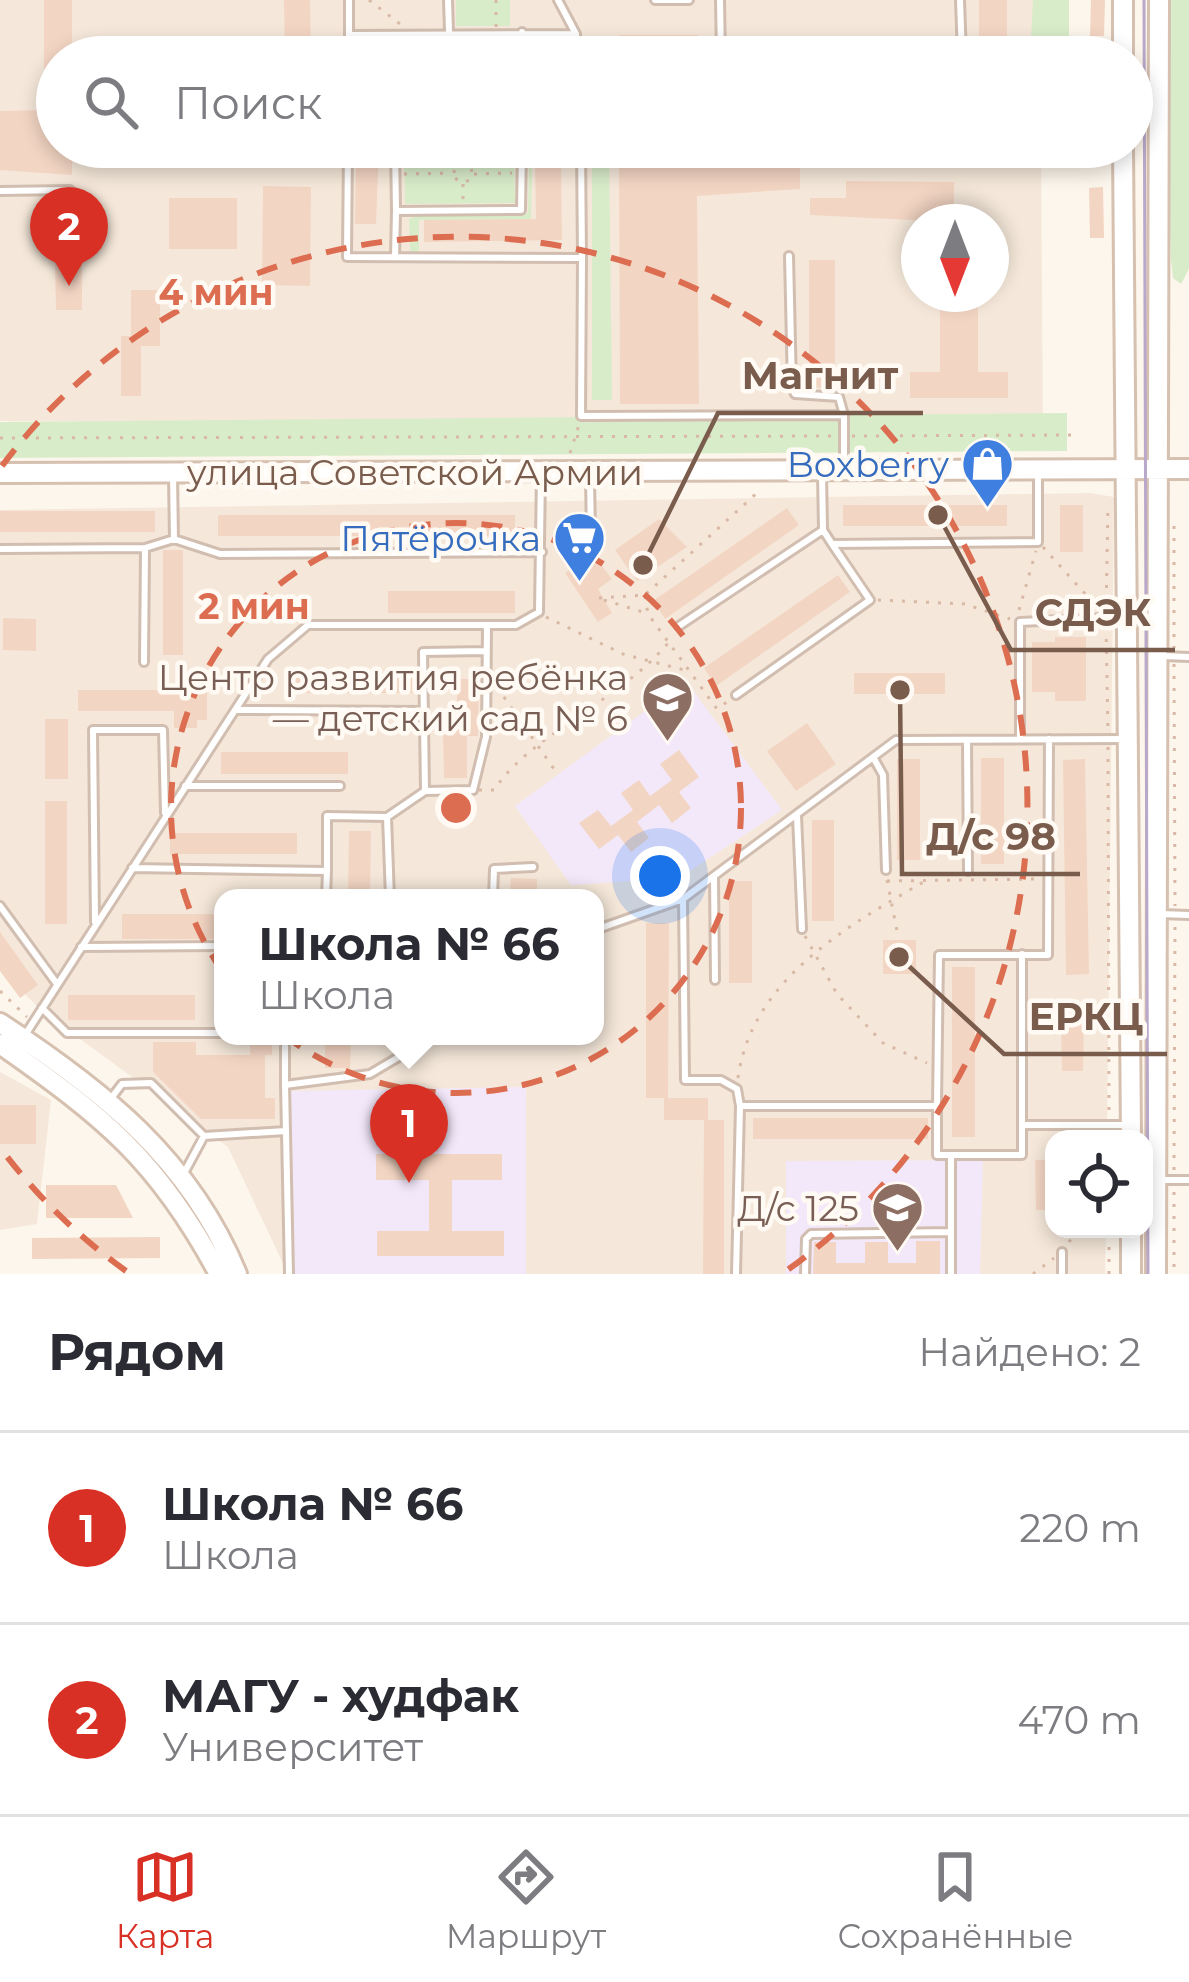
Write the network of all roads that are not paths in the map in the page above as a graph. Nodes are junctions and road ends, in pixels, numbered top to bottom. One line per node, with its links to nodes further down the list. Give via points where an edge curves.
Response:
1 (349, 0): 13 (lane)
2 (448, 0): 10 (lane)
3 (558, 0): 12 (lane)
4 (655, 0): 5 (lane)
5 (689, 0)
6 (720, 0): 15 (lane)
7 (960, 0): 16 (lane)
8 (1123, 0): 17 (main road)
9 (1159, 0): 30 (main road)
10 (449, 31): 11 (lane); 13 (lane)
11 (522, 32): 12 (lane); 14 (lane)
12 (576, 34)
13 (349, 35)
14 (522, 36)
15 (721, 36)
16 (961, 36)
17 (1123, 36)
18 (348, 168): 27 (lane, via 347,257)
19 (396, 168): 25 (lane)
20 (522, 168): 25 (lane, via 521,210)
21 (581, 168): 28 (lane)
22 (1123, 168): 31 (main road)
23 (70, 190): 24 (lane)
24 (0, 191)
25 (397, 211): 27 (lane)
26 (789, 256): 29 (lane, via 792,388 839,397)
27 (395, 257): 28 (lane)
28 (582, 258): 29 (lane, via 581,416)
29 (844, 415): 38 (lane)
30 (1158, 469): 31 (main road, улица Советской Армии); 32 (main road, улица Советской Армии); 51 (main road)
31 (1123, 470): 36 (main road, улица Советской Армии); 47 (main road)
32 (1189, 470)
33 (541, 471): 34 (main road, улица Советской Армии); 37 (main road, улица Советской Армии); 46 (lane)
34 (590, 471): 35 (main road, улица Советской Армии); 41 (lane)
35 (823, 471): 38 (main road, улица Советской Армии); 40 (lane)
36 (1038, 471): 38 (main road, улица Советской Армии); 43 (lane, via 1038,542)
37 (172, 472): 39 (main road, улица Советской Армии); 42 (lane)
38 (844, 472)
39 (0, 473)
40 (823, 530): 43 (lane); 49 (lane)
41 (591, 538)
42 (174, 539): 44 (lane); 46 (lane, via 220,554)
43 (832, 544): 54 (lane, via 870,600)
44 (145, 548): 45 (lane); 53 (lane)
45 (0, 549)
46 (542, 552): 48 (lane, via 539,612 516,626)
47 (1127, 617): 57 (lane, via 1020,622); 59 (main road)
48 (488, 625): 50 (lane); 55 (lane, via 308,625 268,659)
49 (679, 626)
50 (486, 651): 56 (lane, via 423,652); 64 (lane, via 486,737 473,790)
51 (1164, 656): 52 (lane); 79 (main road)
52 (1189, 657)
53 (144, 662)
54 (736, 695)
55 (233, 710): 56 (lane); 62 (lane)
56 (424, 711): 64 (lane)
57 (1020, 738): 58 (lane); 60 (lane)
58 (1049, 739): 59 (lane); 86 (lane, via 1048,955)
59 (1130, 739): 102 (main road)
60 (967, 740): 61 (lane, via 896,740); 72 (lane)
61 (873, 757): 65 (lane); 70 (lane, via 883,775)
62 (184, 786): 63 (lane); 66 (lane)
63 (340, 786)
64 (425, 791): 67 (lane)
65 (797, 816): 73 (lane); 83 (lane)
66 (165, 817): 69 (lane); 81 (lane, via 163,730 93,730)
67 (387, 817): 71 (lane, via 327,816); 75 (lane)
68 (533, 867): 76 (lane, via 494,869)
69 (132, 868): 71 (lane); 81 (lane)
70 (886, 870)
71 (326, 871): 74 (lane)
72 (968, 871)
73 (714, 877): 77 (lane); 87 (lane)
74 (326, 889)
75 (390, 889)
76 (493, 889)
77 (683, 899): 82 (lane); 98 (lane, via 685,1080 721,1080 737,1089)
78 (0, 906): 88 (lane)
79 (1166, 914): 80 (lane); 107 (main road)
80 (1189, 915)
81 (95, 926): 85 (lane)
82 (604, 927)
83 (802, 929)
84 (214, 946): 85 (lane)
85 (81, 947): 88 (lane)
86 (1022, 954): 99 (lane, via 939,955); 100 (lane)
87 (715, 980)
88 (57, 984): 89 (lane)
89 (42, 1008): 91 (lane); 92 (lane, via 67,1033)
90 (0, 1022): 91 (main road)
91 (28, 1030): 97 (main road)
92 (214, 1033)
93 (0, 1044): 112 (main road, via 101,1116 156,1171)
94 (285, 1045): 96 (lane)
95 (419, 1045): 96 (lane, via 370,1074)
96 (285, 1085): 103 (lane)
97 (110, 1100): 104 (lane, via 122,1084 151,1082); 106 (main road)
98 (740, 1106): 99 (lane); 115 (lane)
99 (938, 1106): 105 (lane, via 938,1155)
100 (1022, 1125): 101 (lane); 105 (lane, via 1022,1155)
101 (1124, 1130)
102 (1131, 1130)
103 (286, 1131): 104 (lane); 114 (lane)
104 (204, 1136): 106 (lane)
105 (951, 1155): 109 (lane)
106 (183, 1175): 113 (main road, via 215,1220)
107 (1165, 1180): 108 (lane); 120 (main road)
108 (1189, 1180)
109 (951, 1232): 116 (lane, via 812,1234); 117 (lane)
110 (1131, 1238): 119 (main road)
111 (1062, 1252): 118 (lane)
112 (219, 1274)
113 (237, 1274)
114 (289, 1274)
115 (736, 1274)
116 (805, 1274)
117 (951, 1274)
118 (1062, 1274)
119 (1131, 1274)
120 (1156, 1274)

